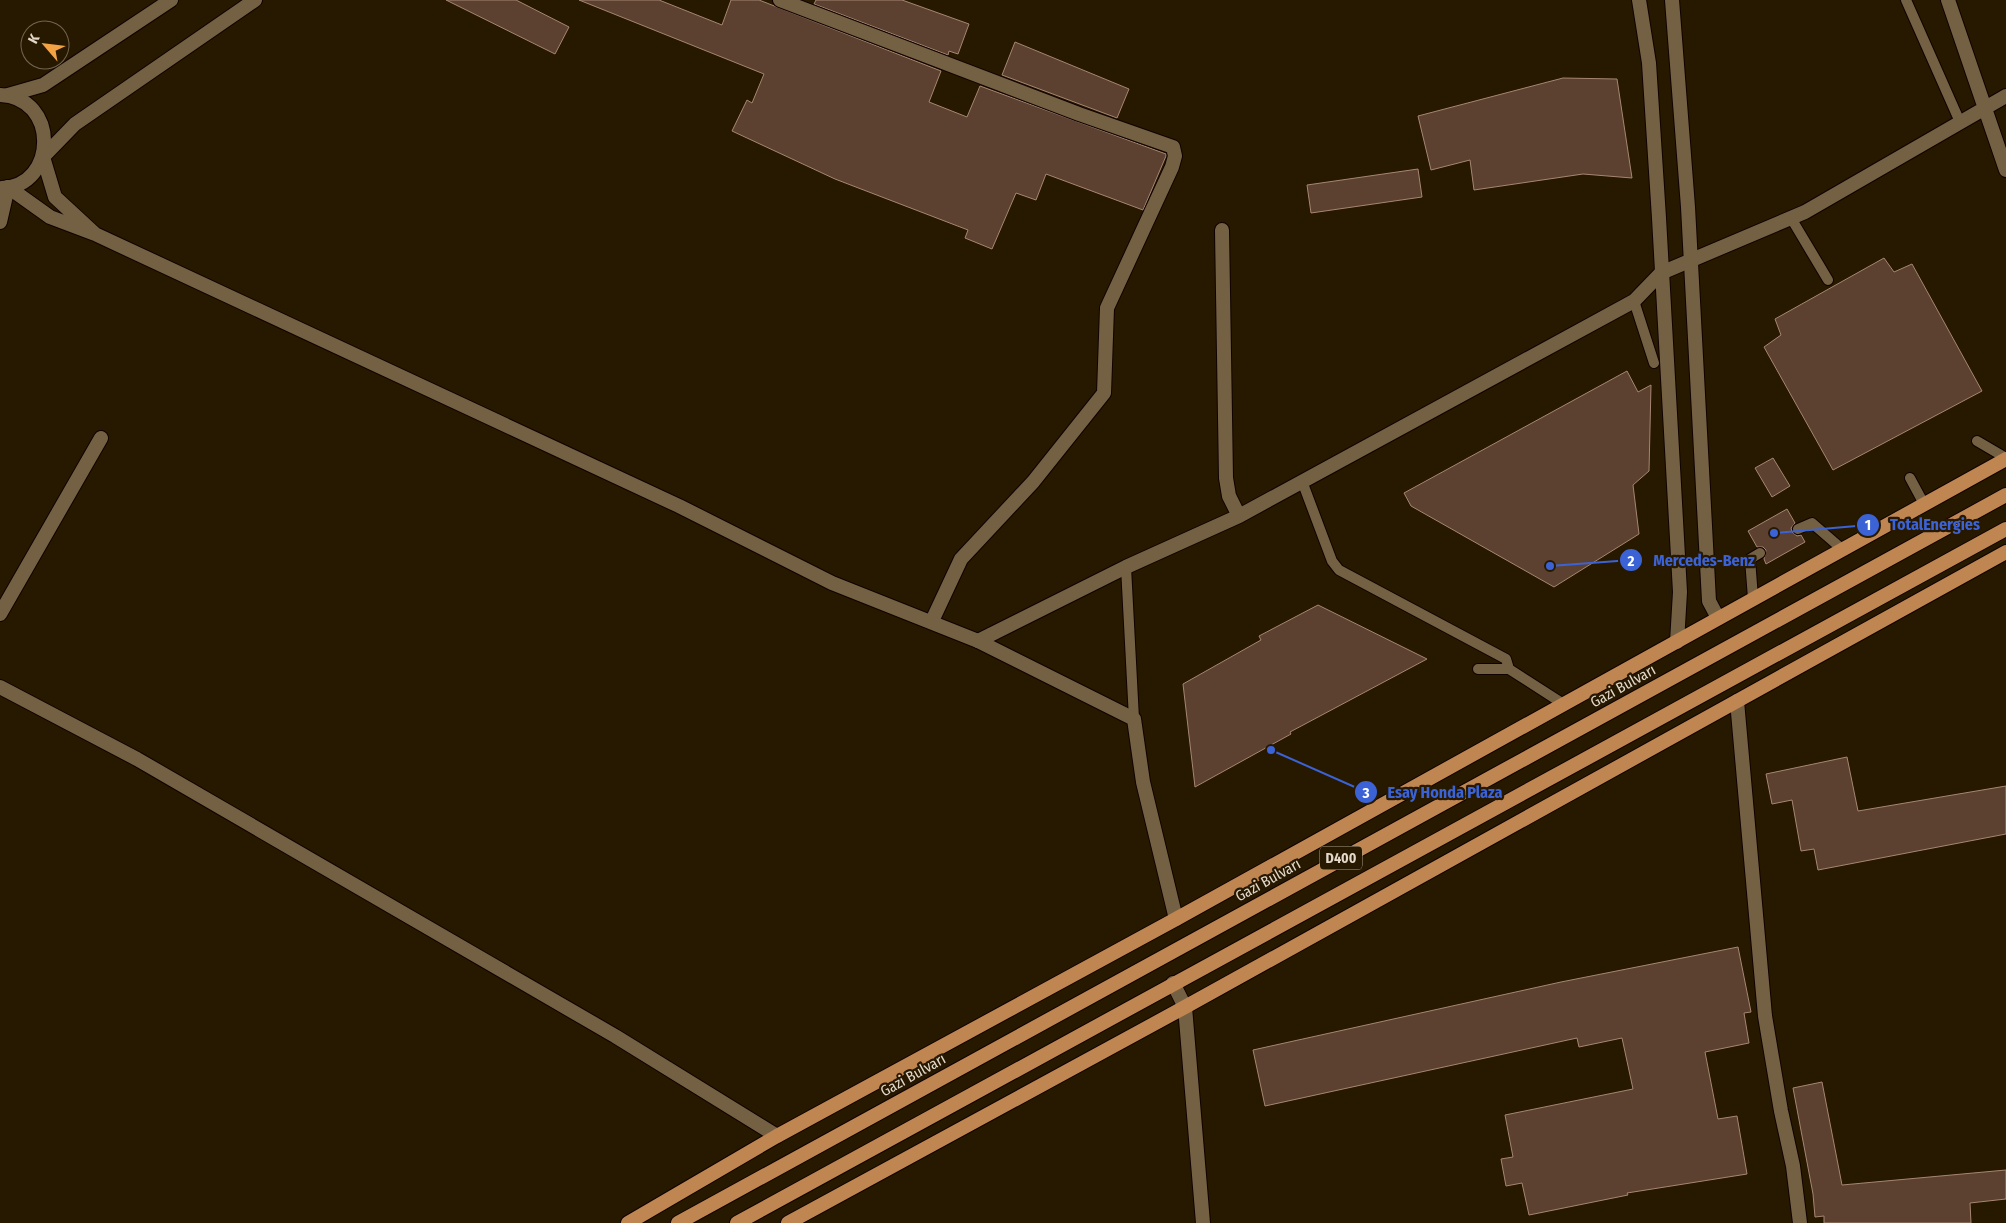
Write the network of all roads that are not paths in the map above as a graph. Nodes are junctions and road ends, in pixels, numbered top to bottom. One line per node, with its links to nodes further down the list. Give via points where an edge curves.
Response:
1 (171, 0): 8 (street, via 43,85)
2 (780, 0): 41 (street, via 1173,147 1172,168 1107,308 1104,393 1033,482 961,559)
3 (1639, 0): 20 (street, via 1648,63)
4 (1672, 0): 19 (street)
5 (1906, 0): 11 (lane)
6 (1948, 0): 10 (street)
7 (252, 1): 12 (street, via 75,124)
8 (4, 95): 12 (street, via 23,101 35,112 43,126 46,142)
9 (2006, 96): 10 (street)
10 (1983, 108): 11 (street); 13 (street)
11 (1960, 122): 15 (street)
12 (43, 157): 14 (street, via 23,182); 18 (street, via 54,197)
13 (2006, 170)
14 (4, 188): 16 (street); 18 (street, via 50,218)
15 (1791, 218): 19 (street); 21 (lane)
16 (0, 222)
17 (1222, 230): 31 (street, via 1226,478 1229,496)
18 (94, 234): 41 (street, via 679,506 832,582)
19 (1691, 258): 20 (street); 40 (street, via 1709,601)
20 (1661, 273): 22 (street); 43 (street, via 1680,592)
21 (1828, 280)
22 (1634, 301): 23 (lane); 28 (street)
23 (1654, 363)
24 (101, 438): 39 (street)
25 (1977, 441): 26 (lane)
26 (2006, 459): 30 (highway)
27 (1910, 478): 30 (lane)
28 (1302, 481): 31 (street); 45 (lane, via 1332,562 1339,570 1506,659)
29 (2006, 495): 55 (highway, Gazi Bulvarı / D400)
30 (1924, 504): 34 (highway)
31 (1239, 516): 37 (street)
32 (1798, 529): 34 (lane, via 1812,523)
33 (2006, 529): 51 (highway, D400)
34 (1842, 549): 38 (highway)
35 (2006, 552): 47 (highway)
36 (1760, 553): 38 (lane, via 1750,559)
37 (1126, 567): 42 (street); 49 (lane)
38 (1753, 598): 40 (highway)
39 (0, 614)
40 (1718, 618): 43 (highway)
41 (932, 621): 42 (street)
42 (978, 641): 49 (street)
43 (1677, 642): 48 (highway)
44 (1478, 669): 45 (lane)
45 (1509, 669): 48 (lane)
46 (0, 687): 53 (street, via 137,759 615,1036)
47 (1737, 701): 52 (highway); 59 (street, via 1765,1016 1793,1166)
48 (1565, 704): 50 (highway)
49 (1134, 719): 50 (street, via 1143,782)
50 (1176, 919): 53 (highway)
51 (1173, 983): 52 (street); 56 (highway, D400)
52 (1185, 1007): 57 (highway); 58 (street)
53 (777, 1136): 54 (highway)
54 (628, 1223)
55 (678, 1223)
56 (737, 1223)
57 (788, 1223)
58 (1203, 1223)
59 (1800, 1223)

